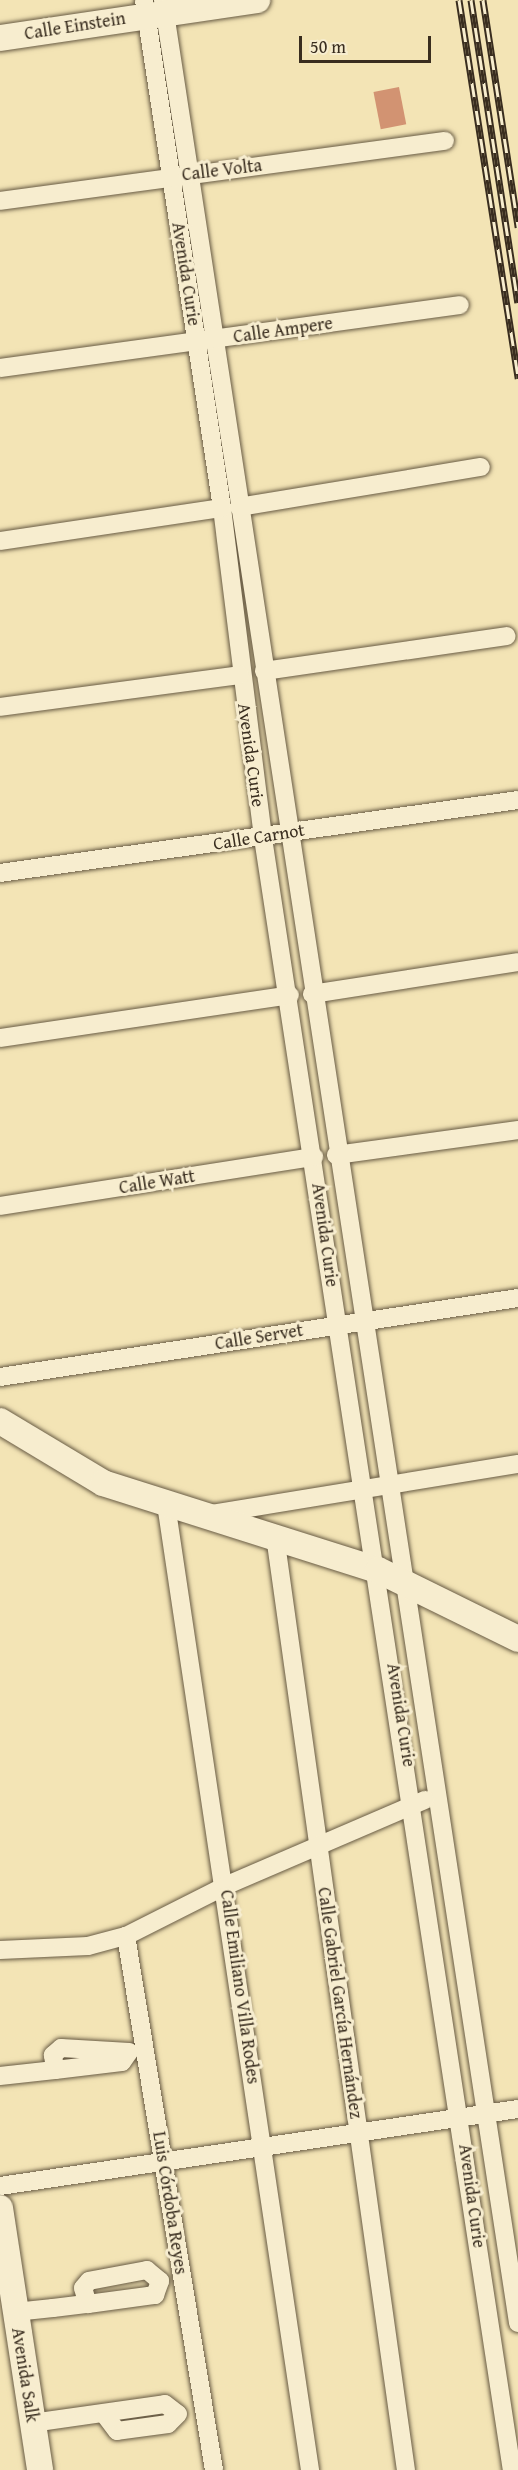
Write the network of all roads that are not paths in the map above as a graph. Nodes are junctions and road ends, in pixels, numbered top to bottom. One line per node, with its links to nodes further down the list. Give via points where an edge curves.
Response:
1 (257, 0): 2 (main road, Calle Einstein)
2 (155, 7): 3 (main road, Calle Einstein); 5 (street, Avenida Curie); 6 (street, Avenida Curie)
3 (0, 38)
4 (445, 141): 5 (street, Calle Volta)
5 (189, 174): 6 (street, Calle Volta); 9 (street, Avenida Curie)
6 (171, 176): 7 (street, Calle Volta); 9 (street, Avenida Curie)
7 (0, 201)
8 (460, 305): 9 (street, Calle Ampere)
9 (205, 341): 10 (street, Calle Ampere); 12 (street, Avenida Curie)
10 (0, 368)
11 (481, 467): 12 (street)
12 (231, 507): 13 (street); 15 (street, Avenida Curie); 16 (street, Avenida Curie)
13 (0, 541)
14 (506, 636): 15 (street)
15 (264, 671): 19 (street, Avenida Curie)
16 (240, 675): 17 (street); 20 (street, Avenida Curie)
17 (0, 706)
18 (518, 800): 19 (street, Calle Carnot)
19 (288, 833): 20 (street, Calle Carnot); 23 (street, Avenida Curie)
20 (263, 838): 21 (street, Calle Carnot); 24 (street, Avenida Curie)
21 (0, 873)
22 (518, 962): 23 (street)
23 (312, 994): 27 (street, Avenida Curie)
24 (290, 995): 25 (street); 28 (street, Avenida Curie)
25 (0, 1038)
26 (518, 1130): 27 (street)
27 (336, 1155): 31 (street, Avenida Curie)
28 (314, 1157): 29 (street, Calle Watt); 32 (street, Avenida Curie)
29 (0, 1206)
30 (518, 1298): 31 (street, Calle Servet)
31 (361, 1319): 32 (street, Calle Servet); 36 (street, Avenida Curie)
32 (338, 1324): 33 (street, Calle Servet); 37 (street, Avenida Curie)
33 (0, 1377)
34 (0, 1421): 38 (main road, via 103,1483)
35 (518, 1464): 36 (street)
36 (388, 1482): 37 (street); 42 (street, Avenida Curie)
37 (365, 1485): 39 (street); 41 (street, Avenida Curie)
38 (166, 1504): 39 (main road); 47 (street, Calle Emiliano Villa Rodes)
39 (212, 1514): 40 (main road)
40 (275, 1536): 41 (main road); 46 (street, Calle Gabriel García Hernández)
41 (378, 1570): 42 (main road); 45 (street, Avenida Curie)
42 (406, 1586): 43 (main road); 44 (street, Avenida Curie)
43 (514, 1634)
44 (438, 1797): 45 (street); 53 (street, Avenida Curie)
45 (414, 1803): 46 (street); 54 (street, Avenida Curie)
46 (317, 1847): 47 (street); 55 (street, Calle Gabriel García Hernández)
47 (225, 1886): 48 (street); 56 (street, Calle Emiliano Villa Rodes)
48 (126, 1936): 49 (street, via 88,1946); 57 (street, Luis Córdoba Reyes)
49 (0, 1950)
50 (56, 2070): 51 (street)
51 (0, 2076)
52 (518, 2109): 53 (street)
53 (489, 2114): 54 (street); 62 (street, Avenida Curie)
54 (461, 2121): 55 (street); 69 (street, Avenida Curie)
55 (358, 2130): 56 (street); 68 (street, Calle Gabriel García Hernández)
56 (263, 2145): 57 (street); 67 (street, Calle Emiliano Villa Rodes)
57 (163, 2161): 58 (street); 66 (street, Luis Córdoba Reyes)
58 (0, 2186)
59 (0, 2208): 61 (main road, Avenida Salk)
60 (88, 2304): 61 (street)
61 (15, 2312): 64 (main road, Avenida Salk)
62 (518, 2323)
63 (104, 2414): 64 (street)
64 (32, 2423): 65 (main road, Avenida Salk)
65 (40, 2470)
66 (214, 2470)
67 (310, 2470)
68 (406, 2470)
69 (512, 2470)

